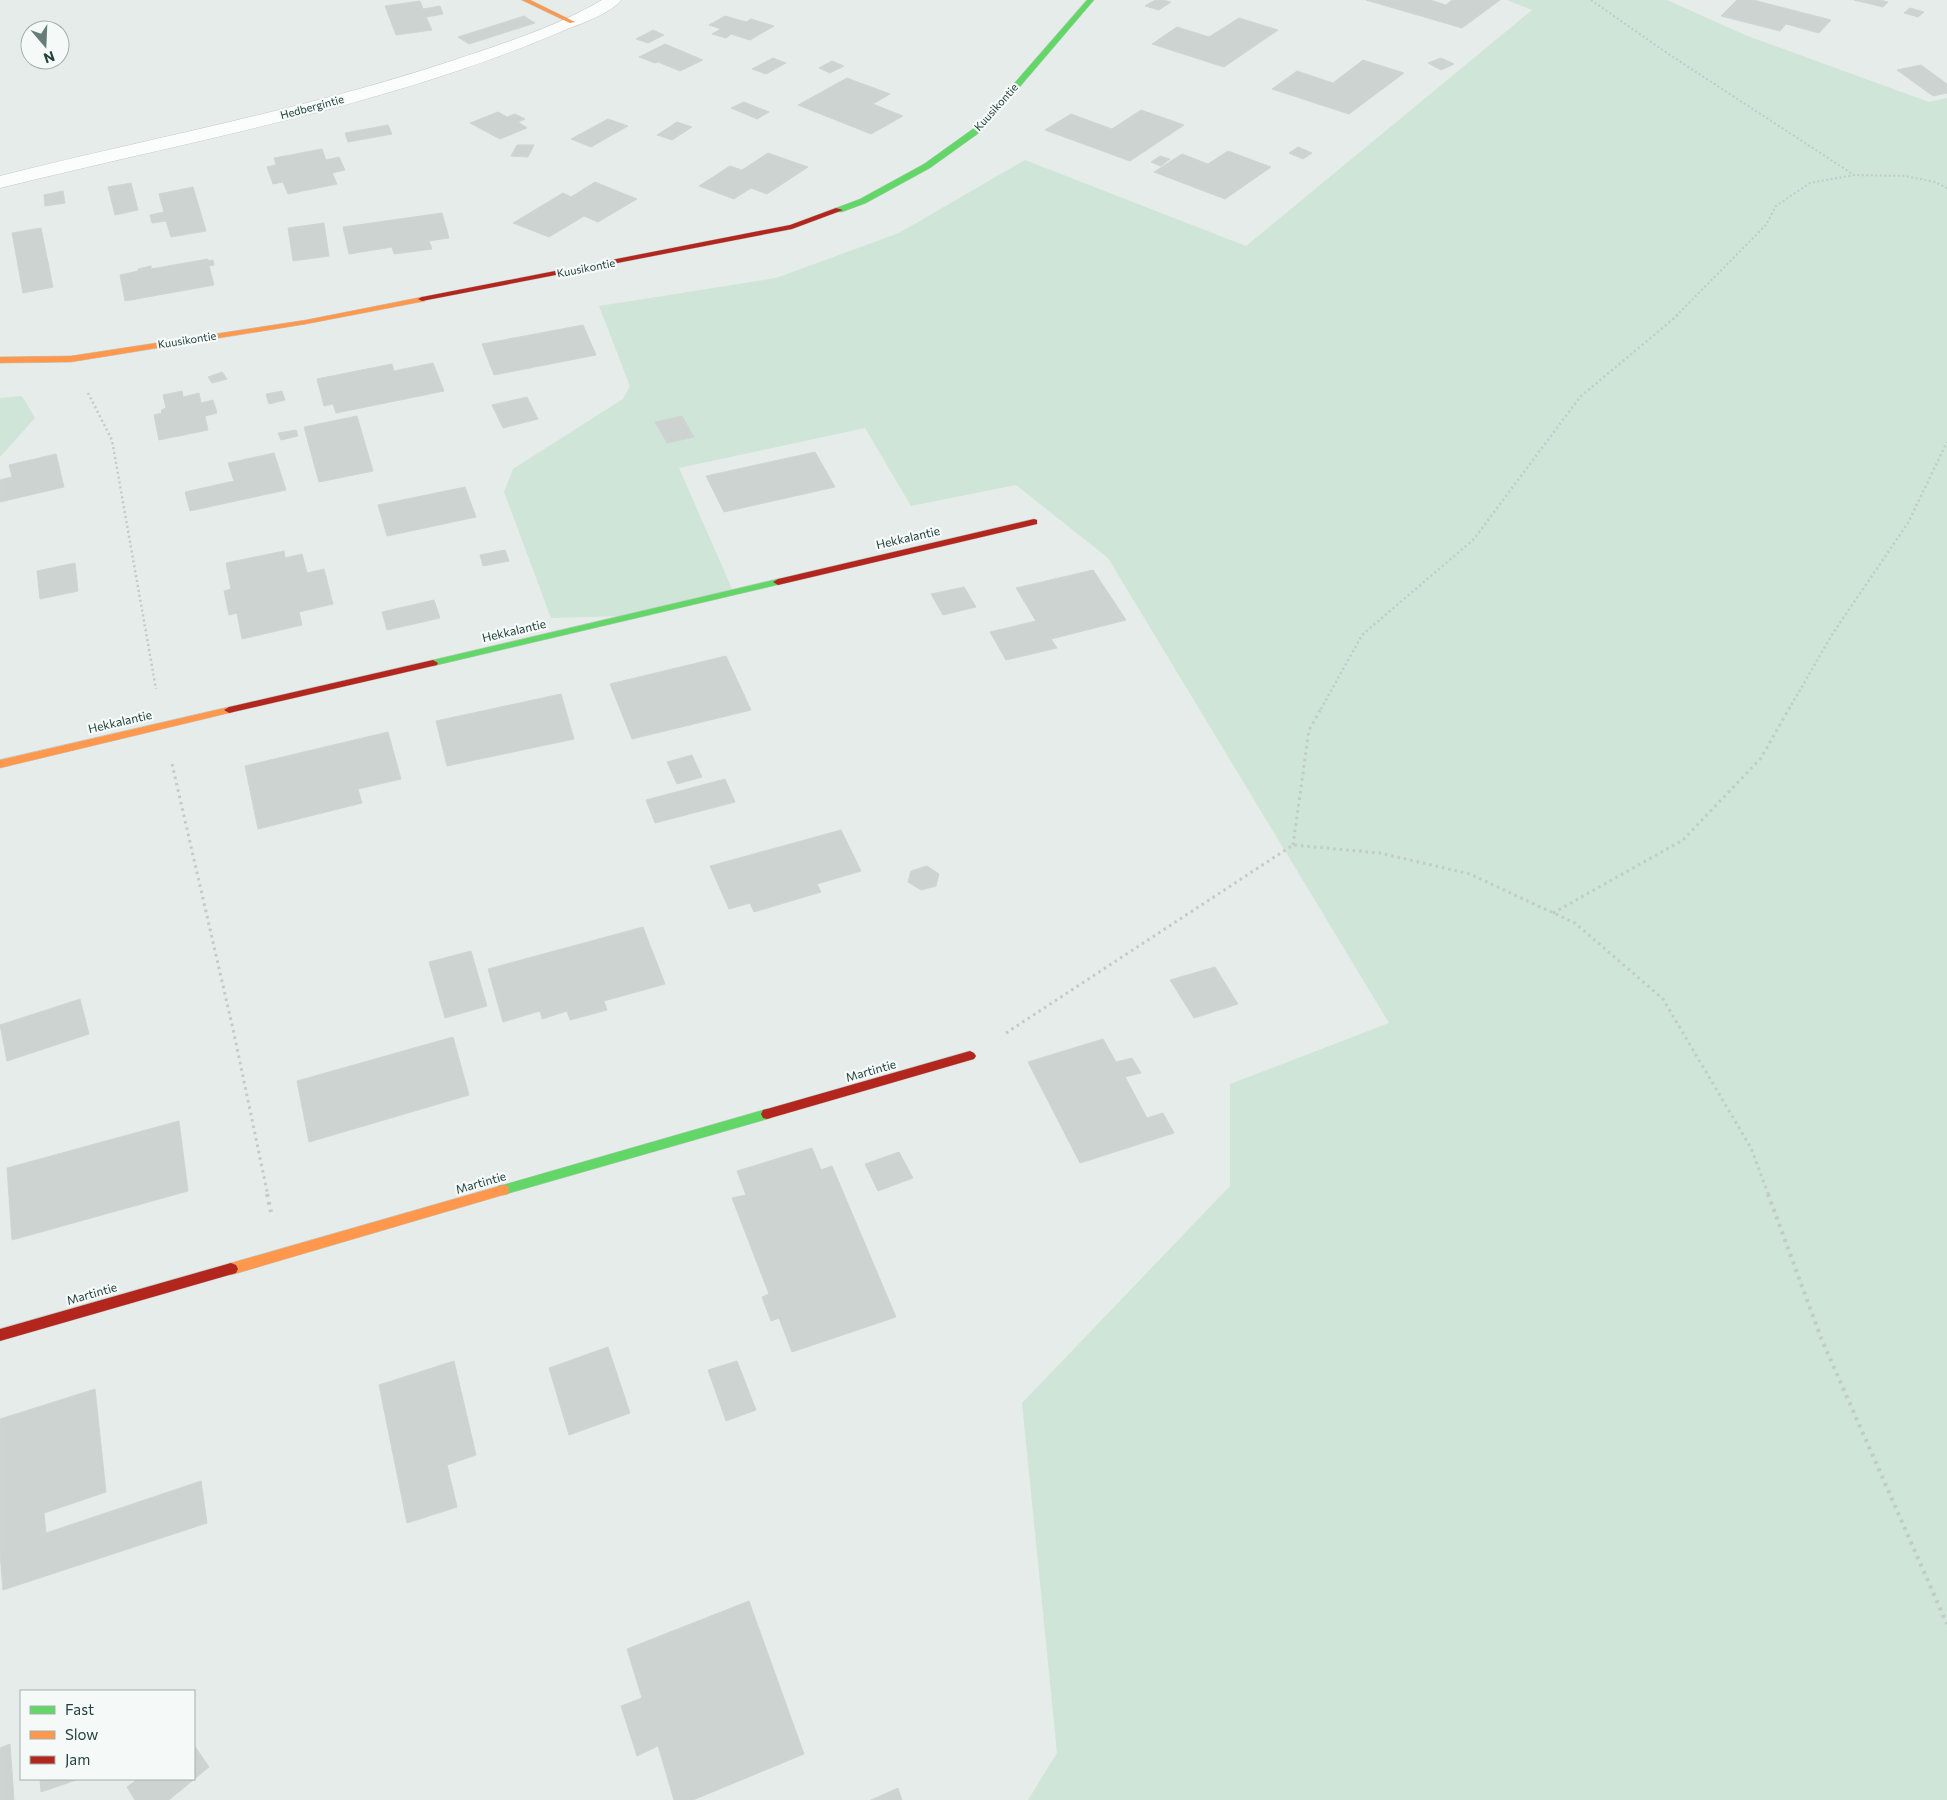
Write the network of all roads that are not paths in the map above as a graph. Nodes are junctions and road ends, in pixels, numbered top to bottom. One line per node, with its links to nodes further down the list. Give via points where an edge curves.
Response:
1 (525, 0): 4 (street)
2 (613, 0): 4 (street, Hedbergintie)
3 (1091, 0): 6 (street, Kuusikontie, via 980,128 927,166 863,202 792,227 306,322 71,358)
4 (572, 22): 5 (street, Hedbergintie, via 461,64 328,104)
5 (0, 182)
6 (0, 360)
7 (1034, 522): 8 (street, Hekkalantie)
8 (0, 764)
9 (970, 1056): 10 (street, Martintie)
10 (0, 1335)

